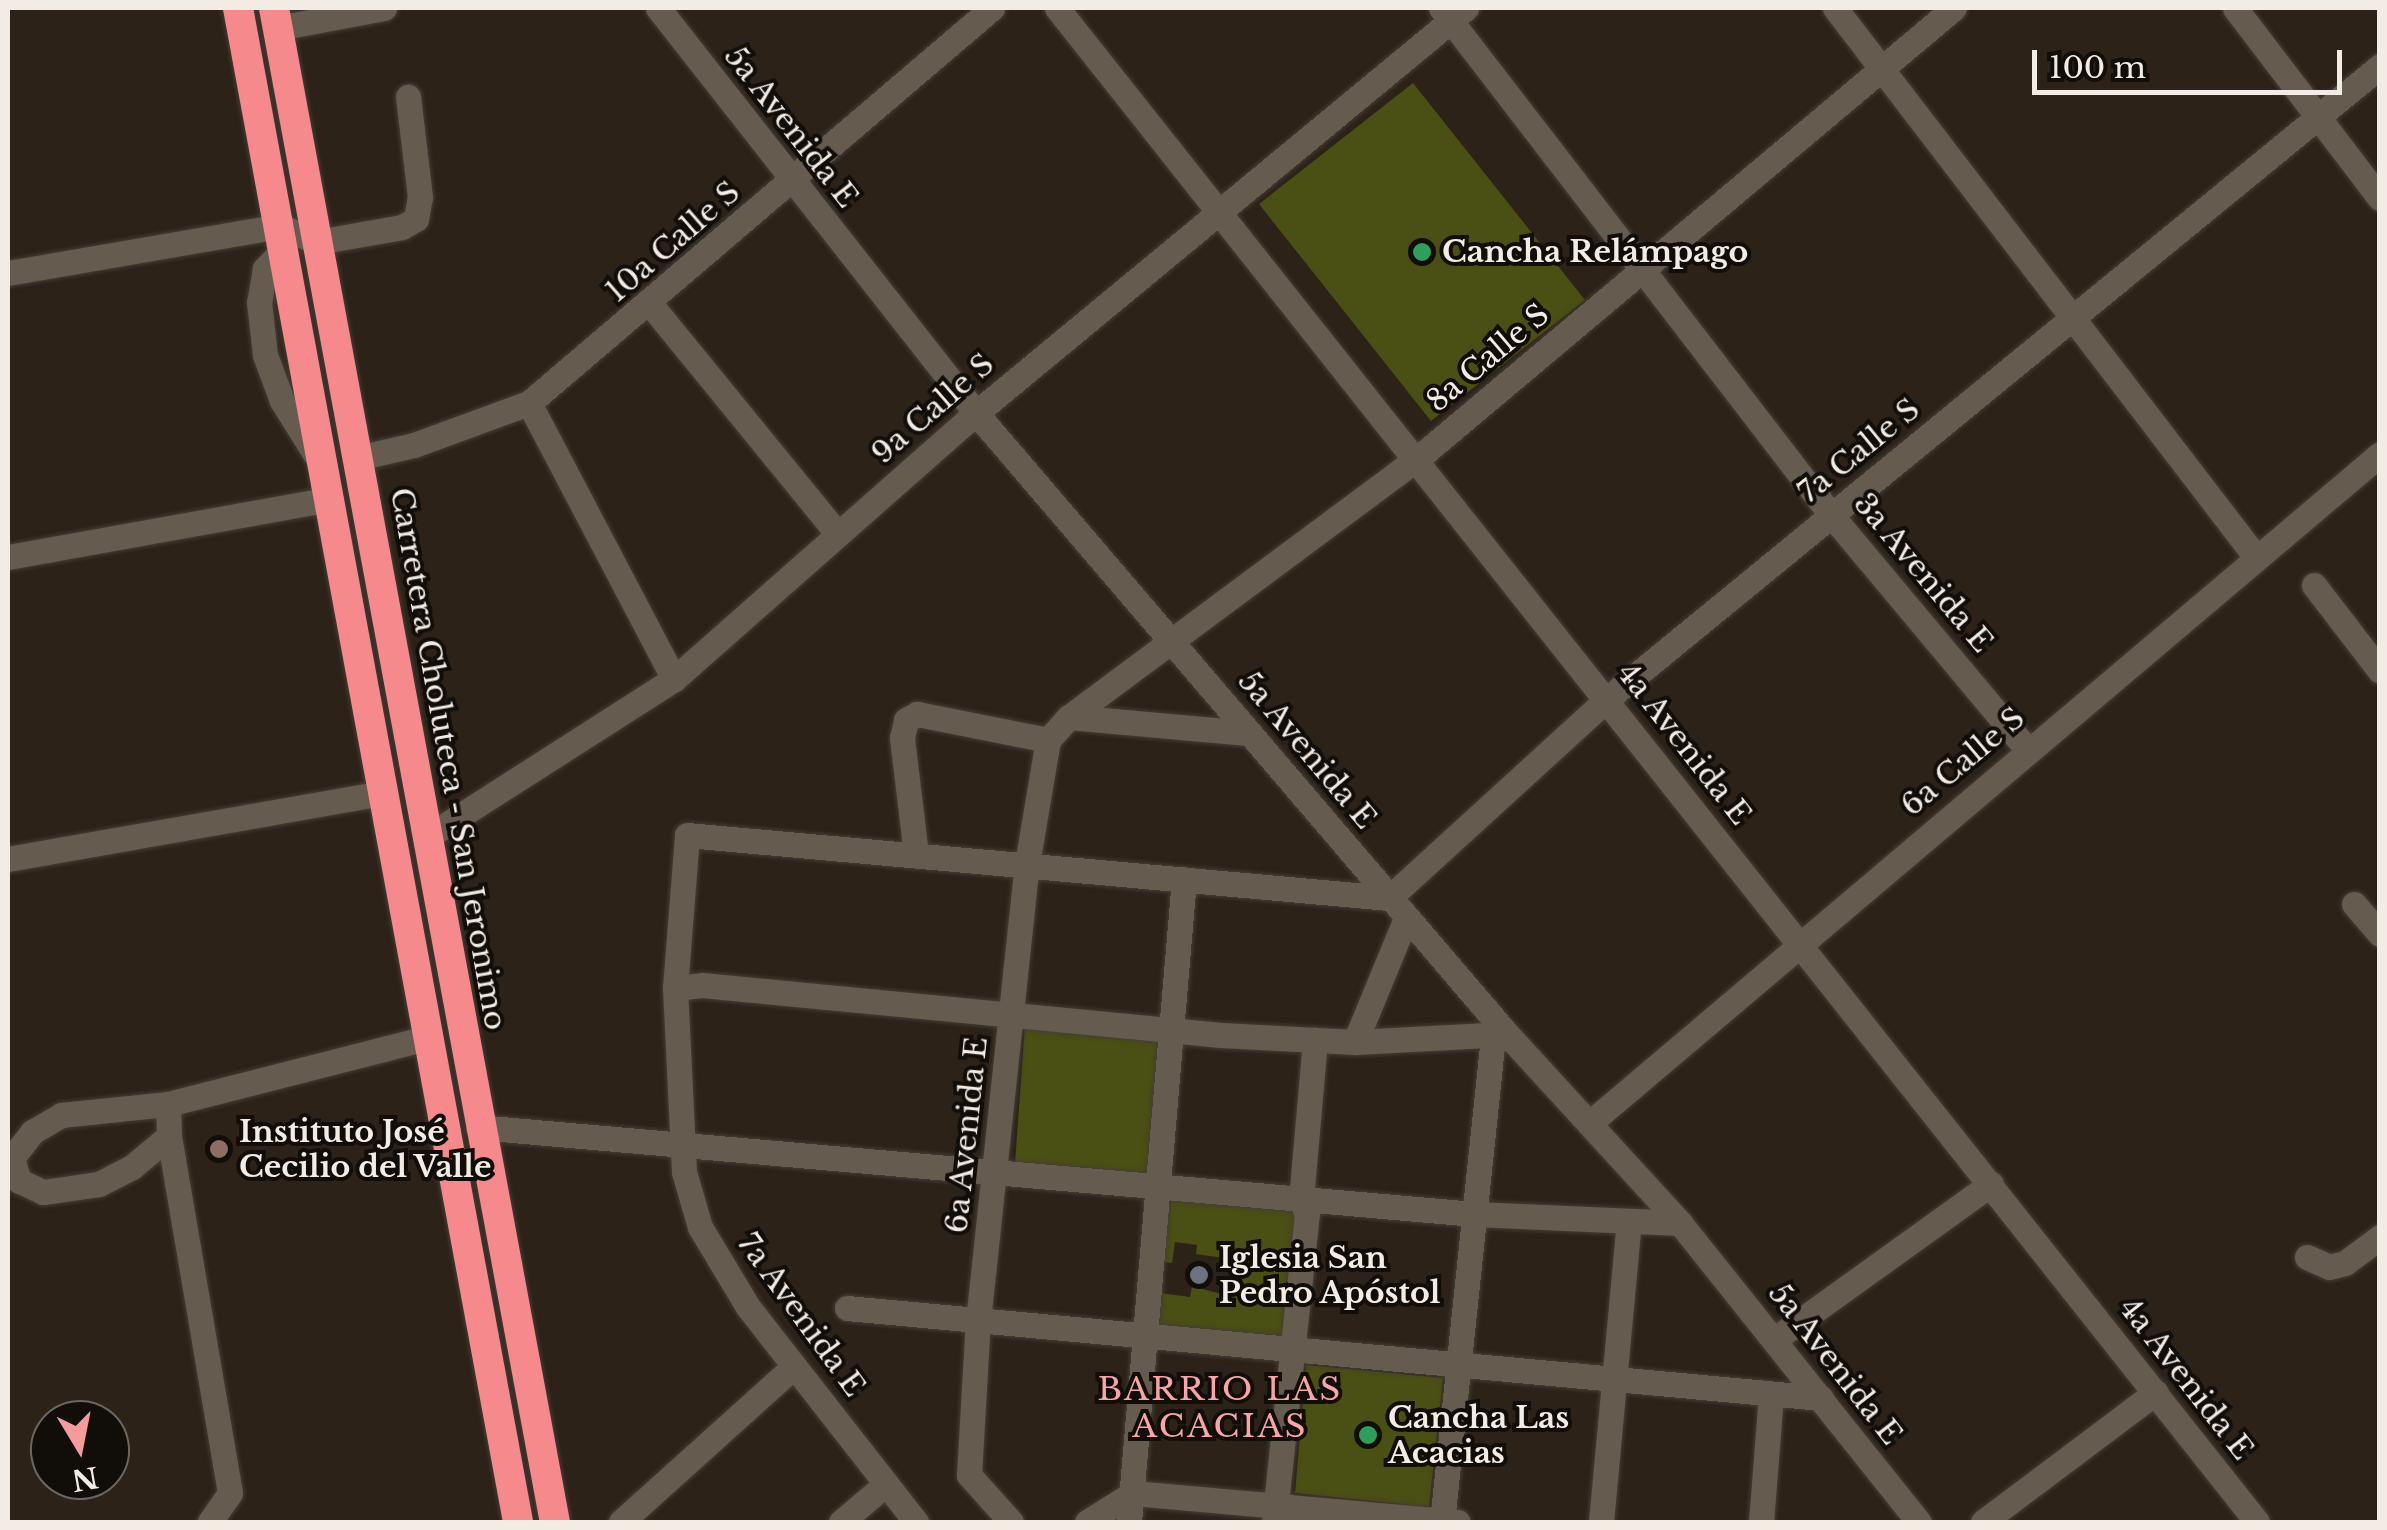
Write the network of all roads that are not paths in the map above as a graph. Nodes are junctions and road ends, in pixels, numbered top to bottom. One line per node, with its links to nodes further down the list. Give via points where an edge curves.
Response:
1 (238, 8): 18 (highway)
2 (384, 8): 10 (street)
3 (658, 8): 15 (street, 5a Avenida E)
4 (992, 8): 15 (street, 10a Calle S)
5 (1057, 8): 17 (street, 4a Avenida E)
6 (1835, 8): 12 (street)
7 (1954, 8): 12 (street, 8a Calle S)
8 (2236, 8): 14 (street)
9 (1453, 12): 17 (street, 9a Calle S); 20 (street, 3a Avenida E)
10 (276, 18): 19 (highway, Carretera Choluteca - San Jeronimo)
11 (2380, 66): 14 (street, 7a Calle S)
12 (1884, 68): 20 (street, 8a Calle S); 23 (street)
13 (408, 96): 19 (street, via 420,197 416,219)
14 (2321, 116): 16 (street); 23 (street, 7a Calle S)
15 (792, 182): 22 (street, 10a Calle S); 25 (street, 5a Avenida E)
16 (2380, 198)
17 (1216, 214): 25 (street, 9a Calle S); 28 (street, 4a Avenida E)
18 (282, 238): 19 (street); 21 (street); 29 (highway)
19 (317, 242): 27 (highway, Carretera Choluteca - San Jeronimo)
20 (1648, 268): 28 (street, 8a Calle S); 30 (street, 3a Avenida E)
21 (8, 272)
22 (651, 305): 24 (street, 10a Calle S); 31 (street)
23 (2074, 318): 30 (street, 7a Calle S); 32 (street)
24 (529, 403): 27 (street, 10a Calle S); 37 (street)
25 (976, 413): 31 (street, 9a Calle S); 35 (street, 5a Avenida E)
26 (2380, 454): 32 (street, 6a Calle S)
27 (358, 458): 44 (highway, Carretera Choluteca - San Jeronimo)
28 (1417, 460): 35 (street, 8a Calle S); 38 (street, 4a Avenida E)
29 (328, 484): 33 (street); 43 (highway)
30 (1832, 516): 38 (street, 7a Calle S); 42 (street, 3a Avenida E)
31 (838, 534): 37 (street, 9a Calle S)
32 (2255, 556): 42 (street, 6a Calle S)
33 (8, 557)
34 (2314, 585): 36 (street)
35 (1171, 640): 39 (street, 8a Calle S); 40 (street, 5a Avenida E)
36 (2380, 671)
37 (674, 678): 44 (street, 9a Calle S)
38 (1607, 699): 49 (street, 7a Calle S); 53 (street, 4a Avenida E)
39 (1068, 717): 40 (street); 41 (street, 8a Calle S)
40 (1250, 733): 49 (street, 5a Avenida E)
41 (1048, 740): 45 (street, via 918,714 906,720 902,738); 47 (street, 6a Avenida E)
42 (2028, 750): 53 (street, 6a Calle S)
43 (384, 793): 46 (street); 58 (highway)
44 (427, 837): 63 (highway, Carretera Choluteca - San Jeronimo)
45 (916, 854): 47 (street); 54 (street, 7a Avenida E, via 695,834 682,841)
46 (8, 859)
47 (1027, 864): 48 (street); 55 (street, 6a Avenida E)
48 (1184, 879): 49 (street); 56 (street)
49 (1389, 898): 51 (street, 5a Avenida E)
50 (2354, 904): 52 (street)
51 (1406, 918): 57 (street, 5a Avenida E); 60 (street)
52 (2380, 934)
53 (1800, 944): 62 (street, 6a Calle S); 68 (street, 4a Avenida E)
54 (675, 988): 55 (street); 65 (street, 7a Avenida E)
55 (1013, 1016): 56 (street); 66 (street, 6a Avenida E)
56 (1172, 1031): 59 (street); 67 (street)
57 (1500, 1034): 60 (street); 62 (street, 5a Avenida E); 71 (street)
58 (430, 1037): 61 (street); 91 (highway)
59 (1315, 1040): 60 (street); 70 (street)
60 (1355, 1042)
61 (168, 1104): 64 (street); 69 (street, via 62,1115 32,1132 12,1158)
62 (1591, 1122): 72 (street, 5a Avenida E)
63 (478, 1127): 65 (street); 92 (highway, Carretera Choluteca - San Jeronimo)
64 (168, 1136): 69 (street, via 99,1184 43,1192); 90 (street, via 230,1493)
65 (684, 1144): 66 (street); 81 (street, 7a Avenida E, via 684,1172 700,1226 748,1307)
66 (999, 1170): 67 (street); 77 (street, 6a Avenida E)
67 (1159, 1184): 70 (street); 78 (street)
68 (1991, 1184): 79 (street); 84 (street, 4a Avenida E)
69 (13, 1185)
70 (1301, 1200): 71 (street); 80 (street, via 1307,1214)
71 (1475, 1214): 73 (street); 82 (street)
72 (1680, 1223): 73 (street); 79 (street, 5a Avenida E)
73 (1628, 1224): 83 (street)
74 (2380, 1238): 75 (street, via 2345,1263 2329,1267)
75 (2307, 1257)
76 (847, 1308): 77 (street)
77 (978, 1320): 78 (street); 96 (street, 6a Avenida E, via 969,1474)
78 (1146, 1338): 80 (street); 88 (street)
79 (1775, 1339): 86 (street, 5a Avenida E)
80 (1291, 1352): 82 (street); 89 (street)
81 (794, 1366): 87 (street, 7a Avenida E); 93 (street)
82 (1460, 1367): 83 (street); 99 (street)
83 (1615, 1380): 85 (street); 100 (street)
84 (2156, 1392): 103 (street); 104 (street, 4a Avenida E)
85 (1771, 1394): 86 (street); 101 (street)
86 (1821, 1398): 102 (street, 5a Avenida E)
87 (886, 1484): 94 (street); 95 (street, 7a Avenida E)
88 (1133, 1493): 89 (street); 97 (street); 98 (street)
89 (1275, 1514): 99 (street)
90 (210, 1522)
91 (518, 1522)
92 (555, 1522)
93 (621, 1522)
94 (841, 1522)
95 (916, 1522)
96 (1011, 1522)
97 (1087, 1522)
98 (1129, 1522)
99 (1448, 1522)
100 (1601, 1522)
101 (1760, 1522)
102 (1920, 1522)
103 (1983, 1522)
104 (2257, 1522)

